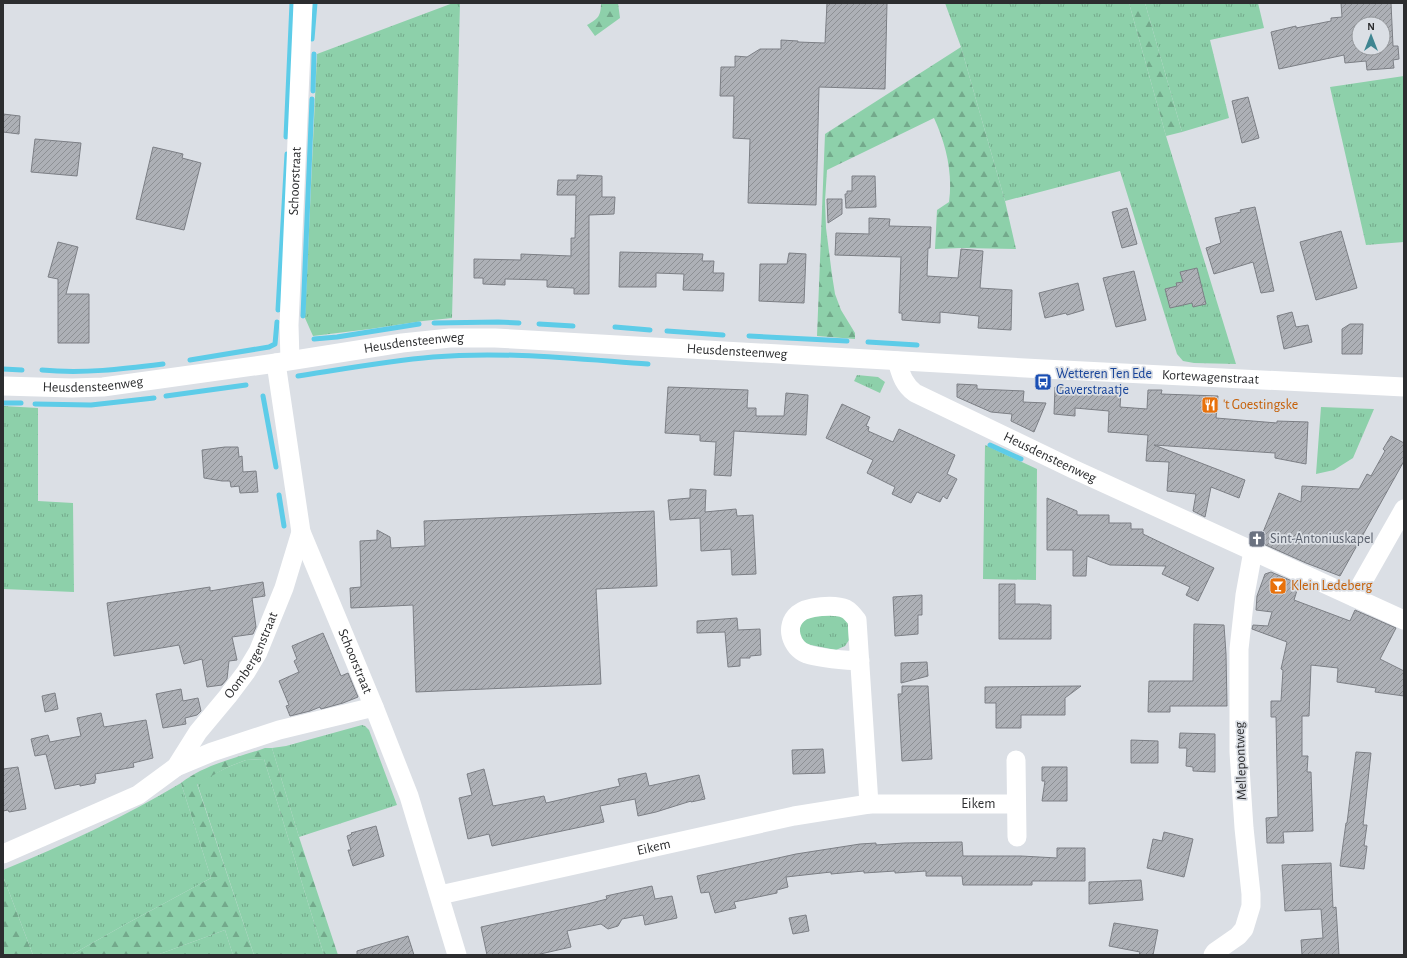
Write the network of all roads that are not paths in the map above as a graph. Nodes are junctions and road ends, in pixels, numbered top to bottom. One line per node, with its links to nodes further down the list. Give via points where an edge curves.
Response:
1 (303, 3): 2 (street, Schoorstraat, via 289,325)
2 (283, 361): 3 (street, Heusdensteenweg, via 402,343 450,338 495,338); 4 (street, Heusdensteenweg, via 103,387); 7 (street, Schoorstraat)
3 (897, 361): 5 (street, Kortewagenstraat); 8 (street, Heusdensteenweg, via 907,387 915,393)
4 (3, 386)
5 (1404, 387)
6 (1404, 509): 9 (street)
7 (302, 532): 12 (street, Schoorstraat); 14 (street, Oombergenstraat, via 284,588 258,652 198,732)
8 (1253, 551): 9 (street, Heusdensteenweg); 21 (street, Mellepontweg, via 1239,649 1239,752 1251,906 1244,930)
9 (1354, 597): 10 (street, Heusdensteenweg)
10 (1404, 620)
11 (860, 661): 15 (street)
12 (374, 707): 14 (street, Oombergenstraat, via 279,730); 19 (street, Schoorstraat, via 409,796)
13 (1016, 760): 16 (street, Eikem)
14 (176, 767): 18 (street, Oombergenstraat, via 138,795)
15 (869, 804): 16 (street, Eikem); 19 (street, Eikem, via 794,816)
16 (1016, 804): 17 (street, Eikem)
17 (1017, 837)
18 (3, 854)
19 (440, 895): 20 (street, Schoorstraat)
20 (457, 955)
21 (1213, 955)

